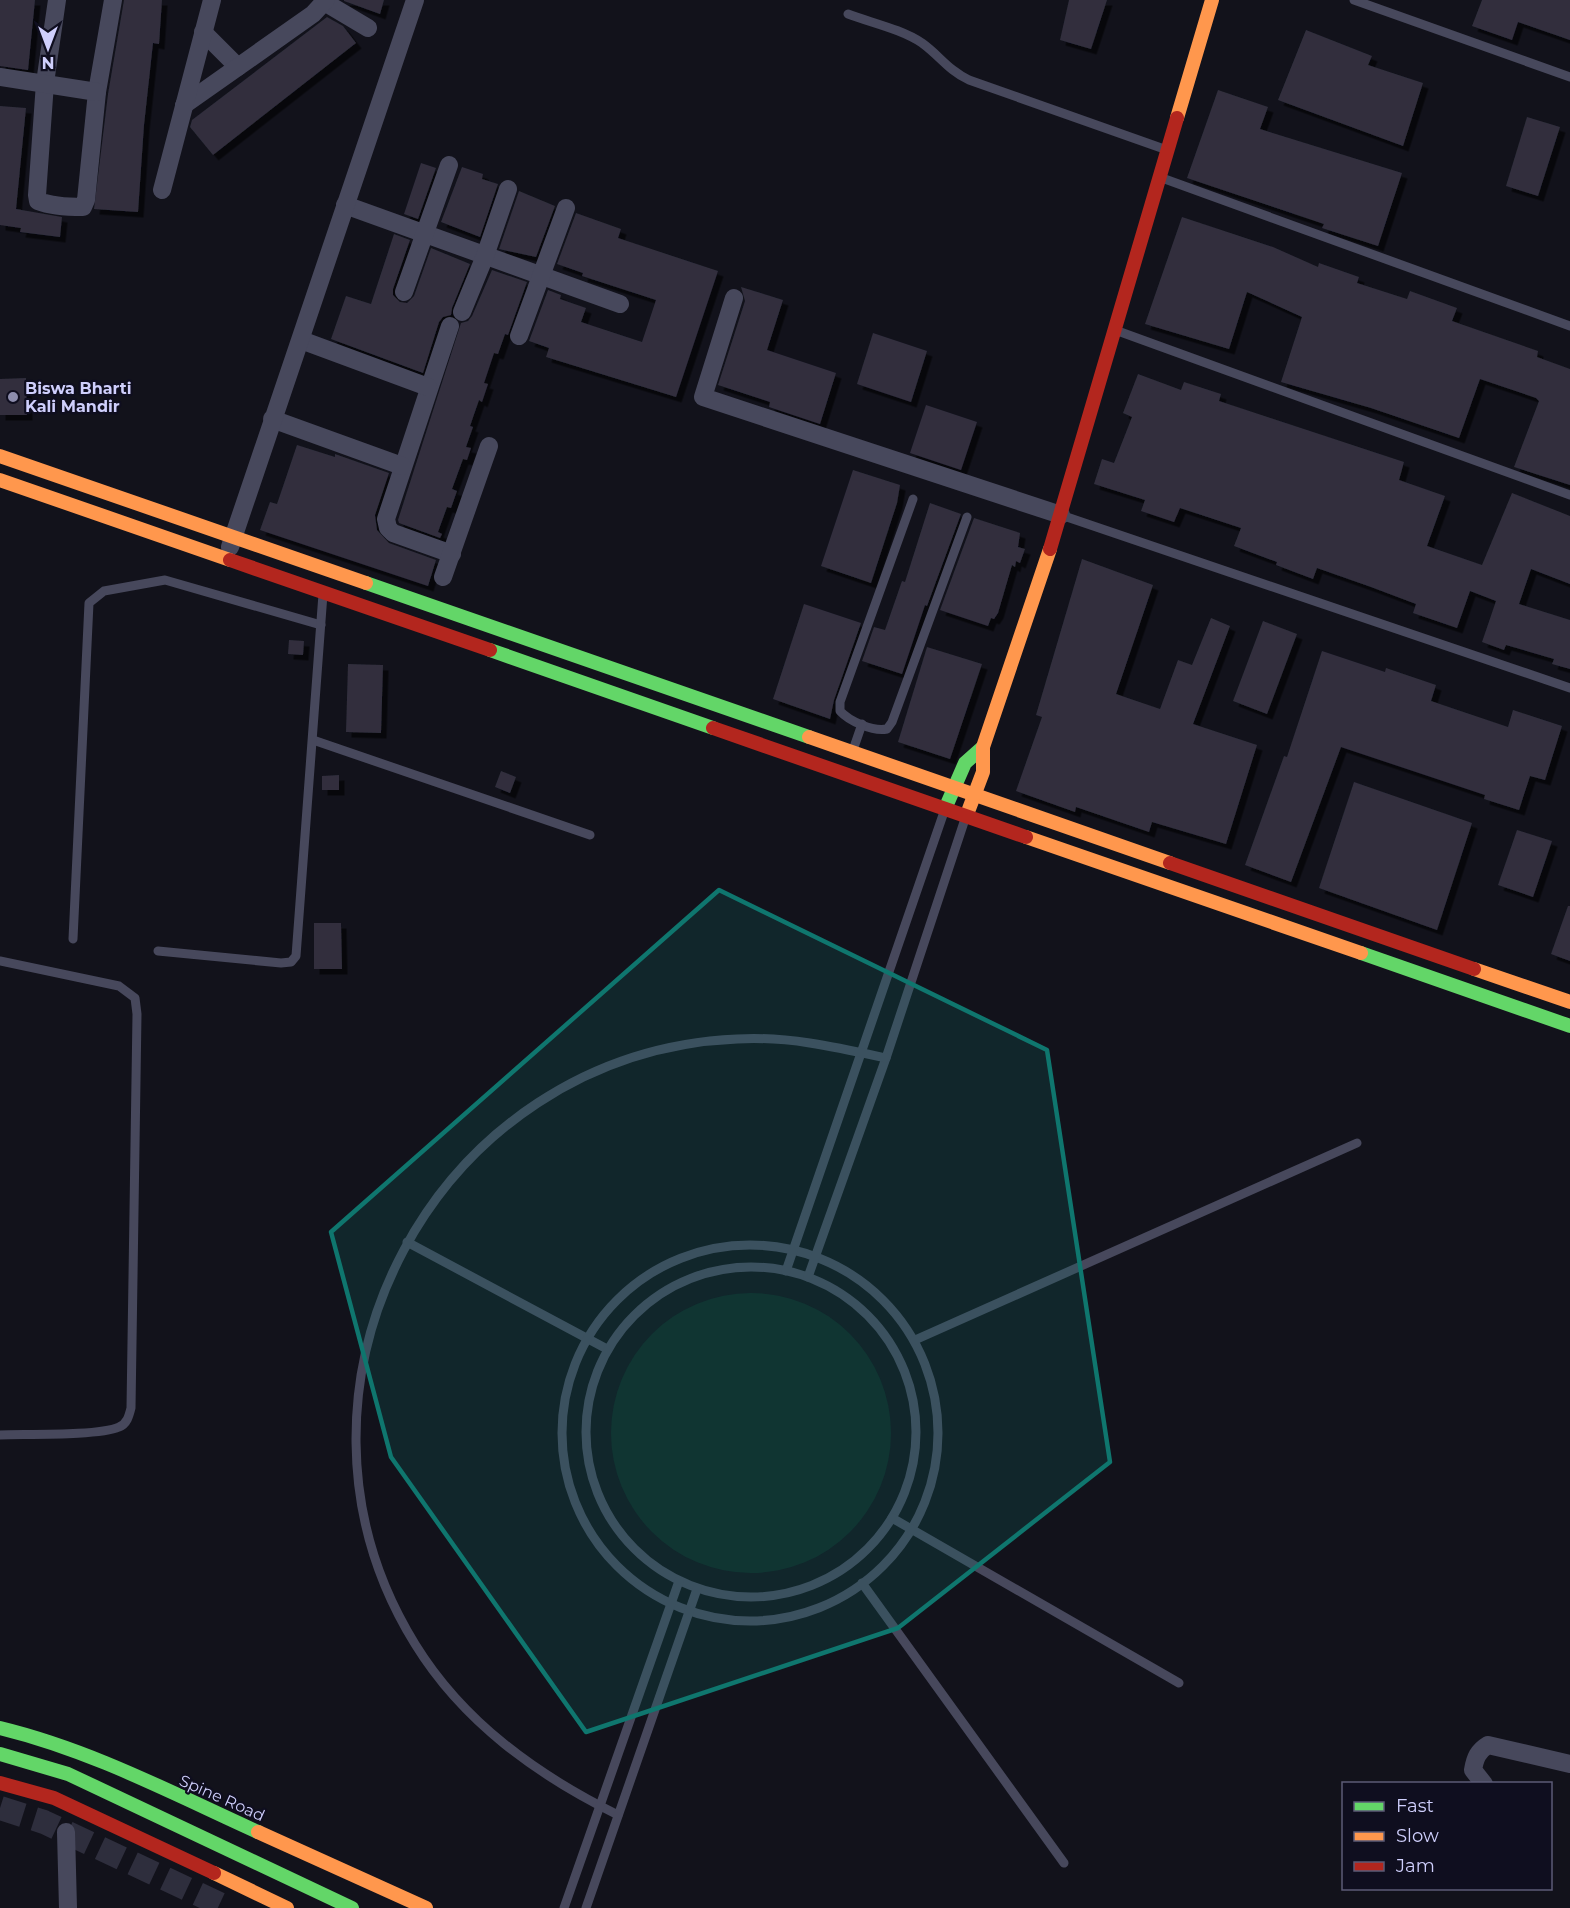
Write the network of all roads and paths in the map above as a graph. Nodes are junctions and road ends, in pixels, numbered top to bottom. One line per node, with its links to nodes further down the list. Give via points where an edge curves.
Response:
1 (57, 0): 14 (street)
2 (112, 0): 15 (street)
3 (212, 0): 10 (street)
4 (415, 0): 22 (street)
5 (1212, 0): 17 (street)
6 (1354, 0): 13 (lane)
7 (326, 1): 9 (street); 11 (street, via 313,15)
8 (848, 14): 17 (lane, via 910,36 953,73 969,80)
9 (368, 28)
10 (203, 32): 11 (street); 16 (street)
11 (238, 67): 16 (street)
12 (0, 77): 14 (street)
13 (1570, 77)
14 (45, 83): 15 (street); 15 (street, via 37,195 38,201 44,203 83,207)
15 (97, 92)
16 (184, 105): 21 (street)
17 (1169, 150): 19 (street)
18 (449, 165): 24 (street)
19 (1162, 178): 32 (lane); 33 (street)
20 (508, 189): 25 (street)
21 (162, 190)
22 (345, 205): 24 (street); 35 (street)
23 (566, 208): 26 (street)
24 (425, 234): 25 (street); 27 (street)
25 (485, 256): 26 (street); 30 (street)
26 (540, 275): 29 (street); 34 (street)
27 (404, 292)
28 (734, 298): 44 (street, via 703,397)
29 (620, 304)
30 (462, 312)
31 (450, 326): 36 (street)
32 (1570, 327)
33 (1114, 330): 42 (lane); 44 (street)
34 (519, 336)
35 (301, 340): 36 (street); 37 (street)
36 (428, 387): 40 (street)
37 (272, 419): 40 (street); 46 (street)
38 (489, 446): 47 (street)
39 (0, 456): 46 (street)
40 (402, 466): 47 (street, via 386,519 387,528)
41 (0, 480): 48 (street)
42 (1570, 495)
43 (913, 499): 53 (lane, via 840,702 840,711 846,717)
44 (1061, 515): 52 (lane); 55 (street)
45 (967, 517): 53 (lane, via 892,722 887,729 880,730)
46 (233, 537): 48 (street); 56 (street)
47 (452, 554): 49 (street)
48 (226, 560): 50 (street)
49 (443, 577)
50 (323, 594): 51 (lane); 59 (street)
51 (321, 625): 54 (lane); 62 (lane, via 165,580 104,591 89,603)
52 (1570, 688)
53 (862, 724): 56 (lane)
54 (313, 740): 61 (lane); 63 (lane, via 296,956 291,962 281,963)
55 (983, 747): 57 (street, via 965,763); 58 (street, via 983,772)
56 (852, 753): 57 (street)
57 (953, 787): 58 (street); 59 (street)
58 (974, 795): 60 (street); 65 (street)
59 (945, 809): 60 (street); 67 (lane)
60 (966, 816): 66 (street); 68 (lane)
61 (590, 835)
62 (73, 939)
63 (158, 951)
64 (0, 961): 78 (lane, via 119,986 135,998 137,1014 128,1419 120,1427 102,1431)
65 (1570, 1002)
66 (1570, 1026)
67 (861, 1053): 68 (lane); 70 (lane, via 821,1044 738,1039 696,1043 616,1063 542,1100 476,1151 423,1214); 71 (lane)
68 (886, 1058): 72 (lane)
69 (1357, 1143): 76 (lane)
70 (408, 1242): 75 (lane); 92 (lane, via 384,1287 371,1326 356,1407 359,1490 379,1570 415,1644 465,1710 528,1763)
71 (793, 1250): 72 (lane); 73 (lane); 75 (lane, via 752,1245 719,1247 687,1256 657,1269 630,1288)
72 (815, 1256): 74 (lane); 76 (lane, via 851,1273 876,1293)
73 (786, 1271): 74 (lane); 77 (lane, via 752,1267 723,1269 695,1277 645,1305)
74 (808, 1277): 79 (lane, via 858,1307 890,1343 907,1377 915,1405 915,1453 906,1490)
75 (588, 1337): 77 (lane); 84 (lane, via 573,1367 561,1431 564,1464 573,1496 588,1530 605,1552 628,1576)
76 (915, 1340): 80 (lane, via 929,1370 941,1437 928,1498)
77 (607, 1349): 81 (lane, via 587,1403 585,1441 594,1488 622,1538 643,1558)
78 (0, 1435)
79 (892, 1518): 80 (lane); 83 (lane, via 856,1560 806,1588 778,1596 749,1598)
80 (912, 1529): 82 (lane, via 895,1554); 86 (lane)
81 (679, 1581): 83 (lane); 84 (lane)
82 (862, 1584): 85 (lane, via 814,1610 782,1618 749,1620); 95 (lane)
83 (698, 1589): 85 (lane)
84 (669, 1604): 85 (lane); 92 (lane)
85 (689, 1612): 93 (lane)
86 (1179, 1683)
87 (0, 1728): 99 (street, Spine Road, via 84,1754)
88 (0, 1754): 98 (street, via 68,1774)
89 (1570, 1764): 91 (street, via 1488,1744 1478,1753 1473,1770)
90 (0, 1782): 97 (street, via 54,1798)
91 (1482, 1782)
92 (601, 1806): 93 (lane); 100 (lane)
93 (618, 1815): 101 (lane)
94 (66, 1832): 96 (street)
95 (1064, 1863)
96 (68, 1908)
97 (287, 1908)
98 (352, 1908)
99 (426, 1908)
100 (564, 1908)
101 (586, 1908)

